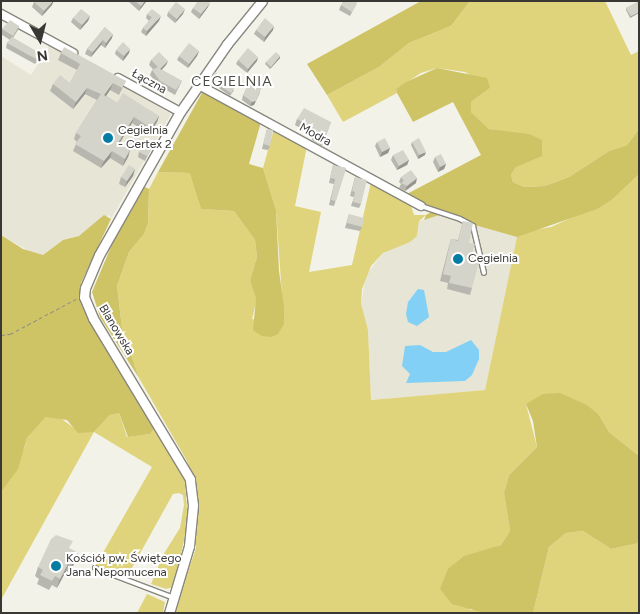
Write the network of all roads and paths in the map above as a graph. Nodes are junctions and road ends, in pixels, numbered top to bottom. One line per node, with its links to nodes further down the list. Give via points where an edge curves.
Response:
1 (262, 1): 5 (street, Blanowska)
2 (1, 14): 3 (street)
3 (85, 59)
4 (107, 72): 6 (street, Łączna)
5 (198, 84): 6 (street, Blanowska); 7 (street, Modra)
6 (180, 112): 9 (street, Blanowska, via 99,255 88,278)
7 (421, 206): 8 (lane, via 473,226)
8 (484, 273)
9 (84, 297): 10 (path, via 69,300 26,326); 12 (street, Blanowska, via 93,318 190,479 193,504 190,537)
10 (1, 335)
11 (95, 568): 12 (lane)
12 (174, 598): 13 (street, Blanowska)
13 (168, 613)

